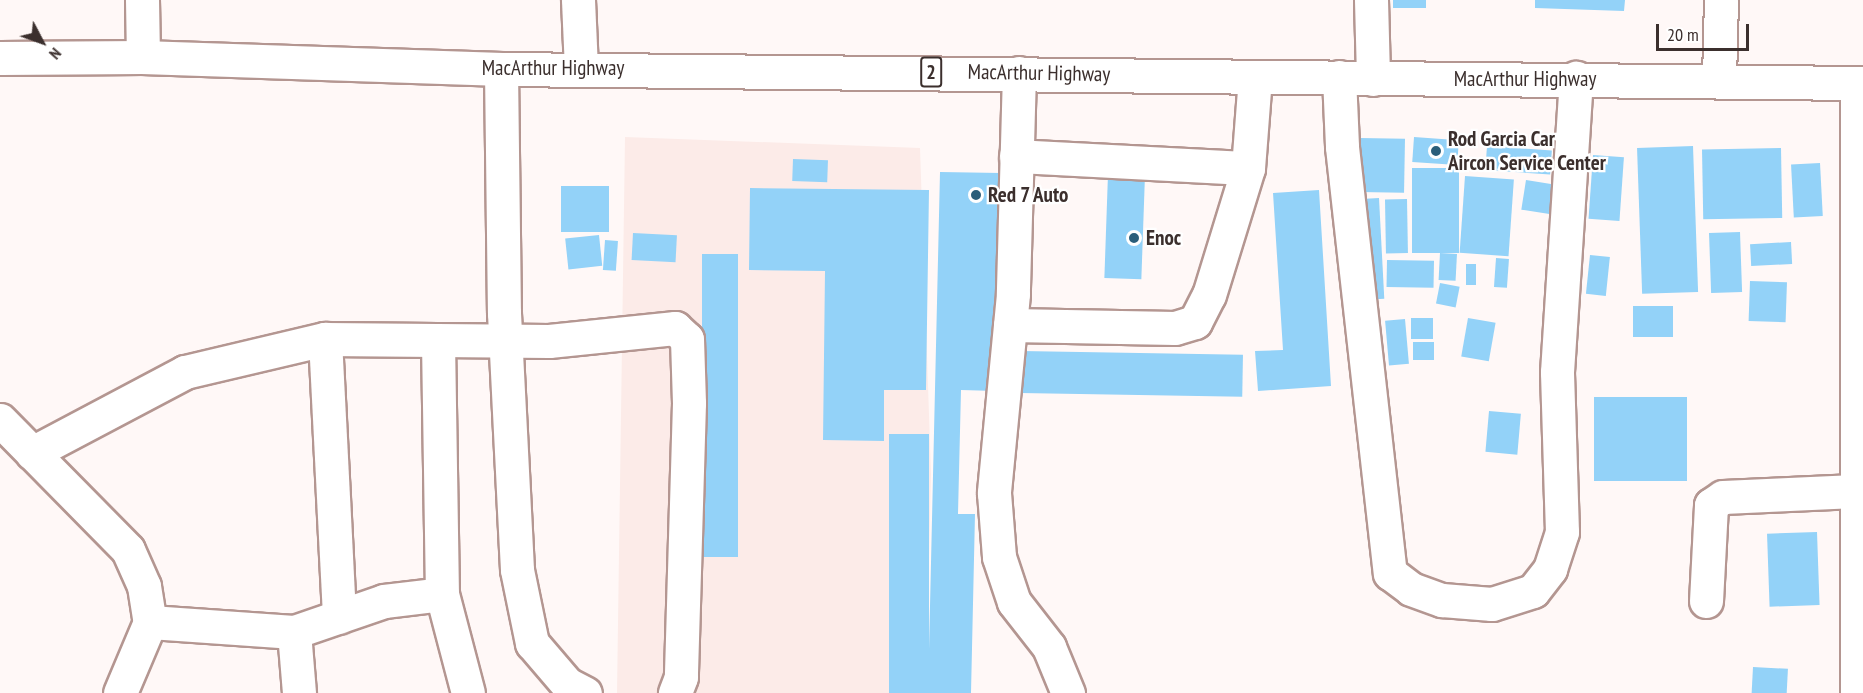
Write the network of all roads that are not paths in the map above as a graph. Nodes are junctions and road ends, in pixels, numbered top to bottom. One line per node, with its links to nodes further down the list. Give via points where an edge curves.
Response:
1 (142, 0): 5 (main road)
2 (579, 0): 7 (main road)
3 (1371, 0): 13 (main road)
4 (1721, 0): 14 (main road)
5 (143, 57): 6 (main road, MacArthur Highway / 2); 8 (main road, MacArthur Highway / 2)
6 (0, 58)
7 (581, 68): 8 (main road, MacArthur Highway / 2); 9 (main road, MacArthur Highway / 2)
8 (501, 69): 21 (main road)
9 (1018, 73): 10 (main road, MacArthur Highway / 2); 16 (main road)
10 (1255, 77): 11 (main road, MacArthur Highway / 2); 17 (main road)
11 (1339, 77): 12 (main road, via 1342,147 1390,573 1442,600 1492,604 1533,591 1550,569 1562,532 1557,372); 13 (main road, MacArthur Highway / 2)
12 (1576, 78): 13 (main road, MacArthur Highway / 2); 14 (main road, MacArthur Highway / 2)
13 (1373, 79)
14 (1719, 80): 15 (main road, MacArthur Highway / 2)
15 (1860, 83): 24 (main road)
16 (1016, 156): 17 (main road); 18 (main road)
17 (1248, 168): 18 (main road, via 1209,295 1195,322 1174,327)
18 (1010, 325): 35 (main road, via 994,493 999,557 1014,602 1049,647)
19 (325, 339): 20 (main road); 23 (main road, via 185,372); 27 (main road)
20 (438, 341): 21 (main road); 25 (main road)
21 (506, 342): 33 (main road, via 513,526 527,631 541,657 567,684); 34 (main road, via 587,339 659,326 675,328 687,339 684,611 681,677)
22 (0, 420): 23 (main road)
23 (32, 453): 28 (main road, via 128,550 144,586)
24 (1858, 473): 26 (main road, via 1723,497 1711,505); 36 (main road)
25 (442, 594): 27 (main road, via 384,601); 32 (main road)
26 (1706, 601)
27 (339, 617): 29 (main road)
28 (150, 622): 29 (main road); 30 (main road)
29 (294, 632): 31 (main road)
30 (120, 693)
31 (299, 693)
32 (468, 693)
33 (585, 693)
34 (675, 693)
35 (1068, 693)
36 (1857, 693)

